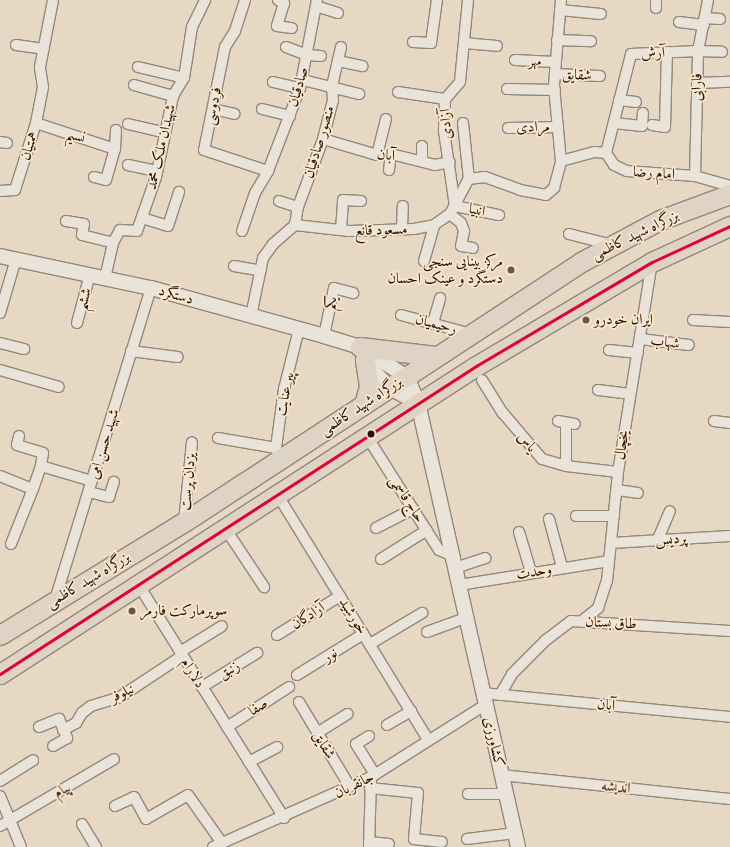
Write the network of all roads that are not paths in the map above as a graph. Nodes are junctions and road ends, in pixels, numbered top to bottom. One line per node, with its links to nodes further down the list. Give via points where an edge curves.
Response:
1 (53, 0): 24 (street, همتیان)
2 (205, 0): 37 (street, شهیدان ملک محمد, via 192,27)
3 (245, 0): 52 (street, فردوسی, via 235,31 225,47)
4 (278, 0): 15 (street, via 284,3 277,26)
5 (437, 0): 18 (street, via 431,43)
6 (468, 0): 19 (street, آزادی)
7 (708, 0): 14 (street, فارابی)
8 (317, 3): 10 (street); 28 (street, صادقیان)
9 (560, 5): 11 (street); 16 (street)
10 (338, 13)
11 (602, 14)
12 (720, 18): 14 (street)
13 (679, 22): 14 (street)
14 (704, 22): 25 (street, فارابی)
15 (292, 28)
16 (557, 40): 17 (street); 32 (street)
17 (591, 41)
18 (413, 42)
19 (464, 43): 21 (street); 49 (street, آزادی, via 460,82)
20 (16, 45): 24 (street)
21 (497, 46)
22 (286, 47): 28 (street)
23 (341, 47): 31 (street)
24 (44, 49): 59 (street, همتیان, via 40,67 43,87)
25 (698, 50): 26 (street, آرش); 27 (street, آرش); 39 (street, فارابی)
26 (667, 52): 50 (street, آرش, via 631,54); 62 (street, via 665,127)
27 (722, 52)
28 (307, 55): 29 (street); 41 (street, صادقیان)
29 (321, 56)
30 (515, 60): 32 (street, مهر)
31 (338, 61): 34 (street); 43 (street)
32 (556, 62): 35 (street)
33 (138, 66): 37 (street)
34 (362, 66)
35 (555, 74): 36 (street, شقایق); 45 (street)
36 (600, 76)
37 (184, 78): 48 (street, شهیدان ملک محمد)
38 (273, 82): 41 (street, منصور صادقیان)
39 (697, 82): 40 (street); 80 (street, فارابی)
40 (730, 82)
41 (302, 84): 43 (street, منصور صادقیان); 56 (street, صادقیان)
42 (134, 85): 48 (street)
43 (332, 86): 47 (street); 67 (street, منصور صادقیان, via 333,100)
44 (507, 89): 45 (street)
45 (555, 90): 63 (street)
46 (398, 92): 49 (street)
47 (359, 94)
48 (173, 96): 66 (street, شهیدان ملک محمد)
49 (445, 99): 75 (street, آزادی, via 444,131)
50 (619, 100): 51 (street); 58 (street, آرش)
51 (636, 102)
52 (213, 109): 55 (street); 79 (street, فردوسی, via 204,150)
53 (262, 109): 56 (street)
54 (643, 113): 58 (street, via 642,126)
55 (234, 114)
56 (290, 116): 79 (street, صادقیان)
57 (386, 119): 72 (street)
58 (614, 122): 70 (street, آرش)
59 (36, 123): 69 (street, نسیم); 84 (street, همتیان, via 15,190)
60 (463, 123): 82 (street)
61 (128, 124): 66 (street)
62 (652, 126)
63 (558, 127): 64 (street, مرادی); 74 (street)
64 (508, 128)
65 (116, 130): 69 (street)
66 (164, 132): 78 (street, شهیدان ملک محمد)
67 (322, 139): 72 (street, آبان); 90 (street, منصور صادقیان)
68 (422, 146): 73 (street)
69 (115, 149): 81 (street, via 106,180)
70 (606, 153): 74 (street, via 584,154); 80 (street, امام رضا, via 614,165 627,171)
71 (391, 154): 72 (street, آبان); 73 (street, آبان); 77 (street)
72 (377, 155)
73 (422, 161): 75 (street, آبان, via 435,165)
74 (561, 161): 82 (street, via 554,188 546,195 520,190 485,177)
75 (450, 162): 91 (street, آزادی)
76 (128, 165): 78 (street)
77 (389, 170)
78 (157, 171): 93 (street, شهیدان ملک محمد)
79 (268, 171): 100 (street, صادقیان, via 255,193)
80 (695, 176): 83 (street, امام رضا)
81 (94, 177)
82 (469, 179): 91 (street, مسعود قانع)
83 (730, 186)
84 (0, 191)
85 (179, 192): 93 (street, via 168,226)
86 (730, 194): 103 (highway, بزرگراه شهید کاظمی, via 660,220)
87 (362, 201): 99 (street, via 343,200)
88 (279, 202): 90 (street)
89 (403, 206): 98 (street)
90 (298, 207): 95 (street, منصور صادقیان)
91 (453, 210): 92 (street, انبیا); 96 (street, مسعود قانع); 104 (street, via 464,231 461,246)
92 (499, 215)
93 (142, 218): 102 (street, شهیدان ملک محمد, via 137,231 120,230)
94 (66, 221): 102 (street, via 84,224 82,235)
95 (295, 225): 99 (street, مسعود قانع); 110 (street, via 273,244 263,258)
96 (434, 225): 98 (street, مسعود قانع); 107 (street)
97 (730, 226): 108 (highway, بزرگراه شهید کاظمی)
98 (402, 229): 99 (street, مسعود قانع)
99 (341, 230)
100 (242, 231)
101 (569, 234): 103 (street)
102 (113, 243): 112 (street)
103 (613, 245): 124 (highway, بزرگراه شهید کاظمی, via 581,262)
104 (473, 248)
105 (0, 256): 106 (street, دستگرد)
106 (16, 259): 111 (street, دستگرد); 116 (street)
107 (424, 261)
108 (652, 262): 126 (street, یخچال); 143 (highway, بزرگراه شهید کاظمی)
109 (234, 266): 110 (street)
110 (261, 272): 118 (street)
111 (90, 274): 112 (street, دستگرد); 121 (street, ششم)
112 (105, 278): 113 (street, دستگرد)
113 (151, 288): 118 (street, دستگرد); 131 (street, شهید حسن امی)
114 (353, 293): 125 (street, یکم, via 334,288)
115 (440, 298): 122 (street)
116 (0, 313)
117 (401, 315): 122 (street, رحیمیان)
118 (251, 316): 123 (street, دستگرد)
119 (693, 320): 120 (street)
120 (730, 322)
121 (77, 323)
122 (433, 323): 124 (street, رحیمیان)
123 (299, 329): 125 (street, دستگرد); 152 (street, پیر عنایت, via 284,390)
124 (471, 334): 134 (highway, بزرگراه شهید کاظمی)
125 (324, 336): 132 (street, دستگرد)
126 (641, 339): 128 (street, شهاب); 133 (street, یخچال)
127 (0, 343): 129 (street)
128 (689, 345)
129 (24, 349)
130 (609, 350): 133 (street)
131 (132, 351): 135 (street); 157 (street, شهید حسن امی)
132 (358, 352): 134 (highway); 137 (street, دستگرد); 140 (street, دستگرد); 144 (highway, via 369,386)
133 (638, 353): 142 (street, یخچال)
134 (435, 356): 137 (highway, بزرگراه شهید کاظمی)
135 (178, 357)
136 (0, 370): 139 (street)
137 (407, 377): 140 (highway, بزرگراه شهید کاظمی); 143 (street, کشاورزی)
138 (482, 380): 154 (street, یاس, via 503,413 542,459)
139 (59, 387)
140 (390, 388): 143 (street, دستگرد); 144 (highway, بزرگراه شهید کاظمی)
141 (598, 390): 142 (street)
142 (630, 394): 155 (street, یخچال)
143 (418, 403): 148 (highway, بزرگراه شهید کاظمی); 181 (street, کشاورزی)
144 (364, 404): 152 (highway, بزرگراه شهید کاظمی)
145 (714, 421): 147 (street)
146 (566, 422): 154 (street)
147 (730, 423)
148 (366, 435): 163 (highway, بزرگراه شهید کاظمی); 164 (street, حاج قاسمی)
149 (19, 436): 153 (street, via 17,445 43,453)
150 (218, 438): 152 (street)
151 (192, 442): 169 (street, یزدان پرست)
152 (278, 454): 169 (highway, بزرگراه شهید کاظمی)
153 (41, 466): 157 (street); 159 (street)
154 (566, 466): 155 (street, یاس)
155 (618, 472): 160 (street, یخچال)
156 (0, 476): 159 (street)
157 (92, 481): 161 (street, شهید حسن امی)
158 (114, 482): 161 (street, via 109,497)
159 (33, 489): 177 (street)
160 (617, 490): 162 (street); 167 (street, یخچال)
161 (89, 492): 188 (street, شهید حسن امی)
162 (638, 493)
163 (277, 494): 170 (highway, بزرگراه شهید کاظمی); 187 (street, خورشید)
164 (413, 509): 171 (street); 172 (street, حاج قاسمی)
165 (670, 511): 175 (street)
166 (576, 516): 167 (street)
167 (614, 516): 176 (street, یخچال)
168 (549, 519): 182 (street)
169 (184, 522): 188 (highway, بزرگراه شهید کاظمی)
170 (225, 528): 184 (highway, بزرگراه شهید کاظمی); 186 (street)
171 (376, 528)
172 (427, 530): 179 (street); 181 (street, حاج قاسمی, via 439,550)
173 (519, 532): 183 (street)
174 (730, 536): 175 (street, پردیس)
175 (658, 539): 176 (street, پردیس)
176 (611, 543): 180 (street, یخچال)
177 (11, 544)
178 (485, 558): 181 (street)
179 (381, 559)
180 (609, 561): 182 (street, وحدت); 191 (street, یخچال, via 607,581 598,608)
181 (454, 562): 185 (street, کشاورزی)
182 (562, 567): 183 (street, وحدت)
183 (531, 572): 185 (street, وحدت)
184 (138, 584): 200 (street, دلارام); 201 (highway, بزرگراه شهید کاظمی)
185 (459, 585): 190 (street, کشاورزی)
186 (264, 587)
187 (340, 596): 195 (street, خورشید); 197 (street, آزادگان)
188 (56, 600): 196 (highway, بزرگراه شهید کاظمی)
189 (422, 613): 198 (street)
190 (468, 617): 194 (street); 206 (street, کشاورزی)
191 (582, 621): 193 (street, طاق بستان); 205 (street, طاق بستان, via 571,622 546,640 512,674)
192 (222, 626): 200 (street, نیلوفر)
193 (730, 631)
194 (427, 632)
195 (363, 634): 198 (street, خورشید); 202 (street, نور)
196 (0, 635)
197 (277, 635)
198 (370, 644): 208 (street, خورشید)
199 (257, 653): 203 (street, زنبق)
200 (181, 654): 203 (street, دلارام); 214 (street, نیلوفر, via 120,696 91,706 82,713 76,723)
201 (0, 674)
202 (297, 675)
203 (202, 686): 213 (street, دلارام)
204 (289, 687): 213 (street, صفا)
205 (500, 695): 206 (street, آبان); 210 (street, آبان)
206 (483, 699): 217 (street, جانقربان); 223 (street, کشاورزی)
207 (298, 702): 215 (street, شقایق)
208 (411, 711): 211 (street); 217 (street, خورشید)
209 (348, 714): 215 (street)
210 (730, 717)
211 (387, 725)
212 (39, 727): 214 (street, via 59,719)
213 (228, 727): 222 (street, دلارام)
214 (63, 730): 218 (street, via 67,738)
215 (317, 733): 226 (street, شقایق)
216 (369, 736): 224 (street, via 356,744)
217 (428, 739): 224 (street, جانقربان)
218 (53, 746)
219 (277, 747): 222 (street)
220 (114, 759): 234 (street, پیام)
221 (33, 760): 225 (street)
222 (249, 762): 233 (street, دلارام)
223 (501, 775): 229 (street, کشاورزی); 231 (street, اندیشه)
224 (373, 776): 226 (street, جانقربان); 227 (street)
225 (0, 781)
226 (350, 787): 233 (street, جانقربان)
227 (370, 788): 239 (street, via 418,793 414,839); 240 (street)
228 (468, 794): 229 (street)
229 (506, 794): 238 (street, کشاورزی)
230 (0, 796): 234 (street)
231 (730, 799)
232 (116, 806): 242 (street, via 134,797 146,819 188,795)
233 (284, 818): 242 (street, جانقربان)
234 (10, 821): 236 (street, پیام); 243 (street)
235 (82, 824): 244 (street)
236 (0, 826)
237 (467, 839): 238 (street)
238 (517, 840)
239 (442, 842)
240 (369, 844): 241 (street)
241 (389, 844)
242 (217, 845)
243 (21, 847)
244 (96, 847)

